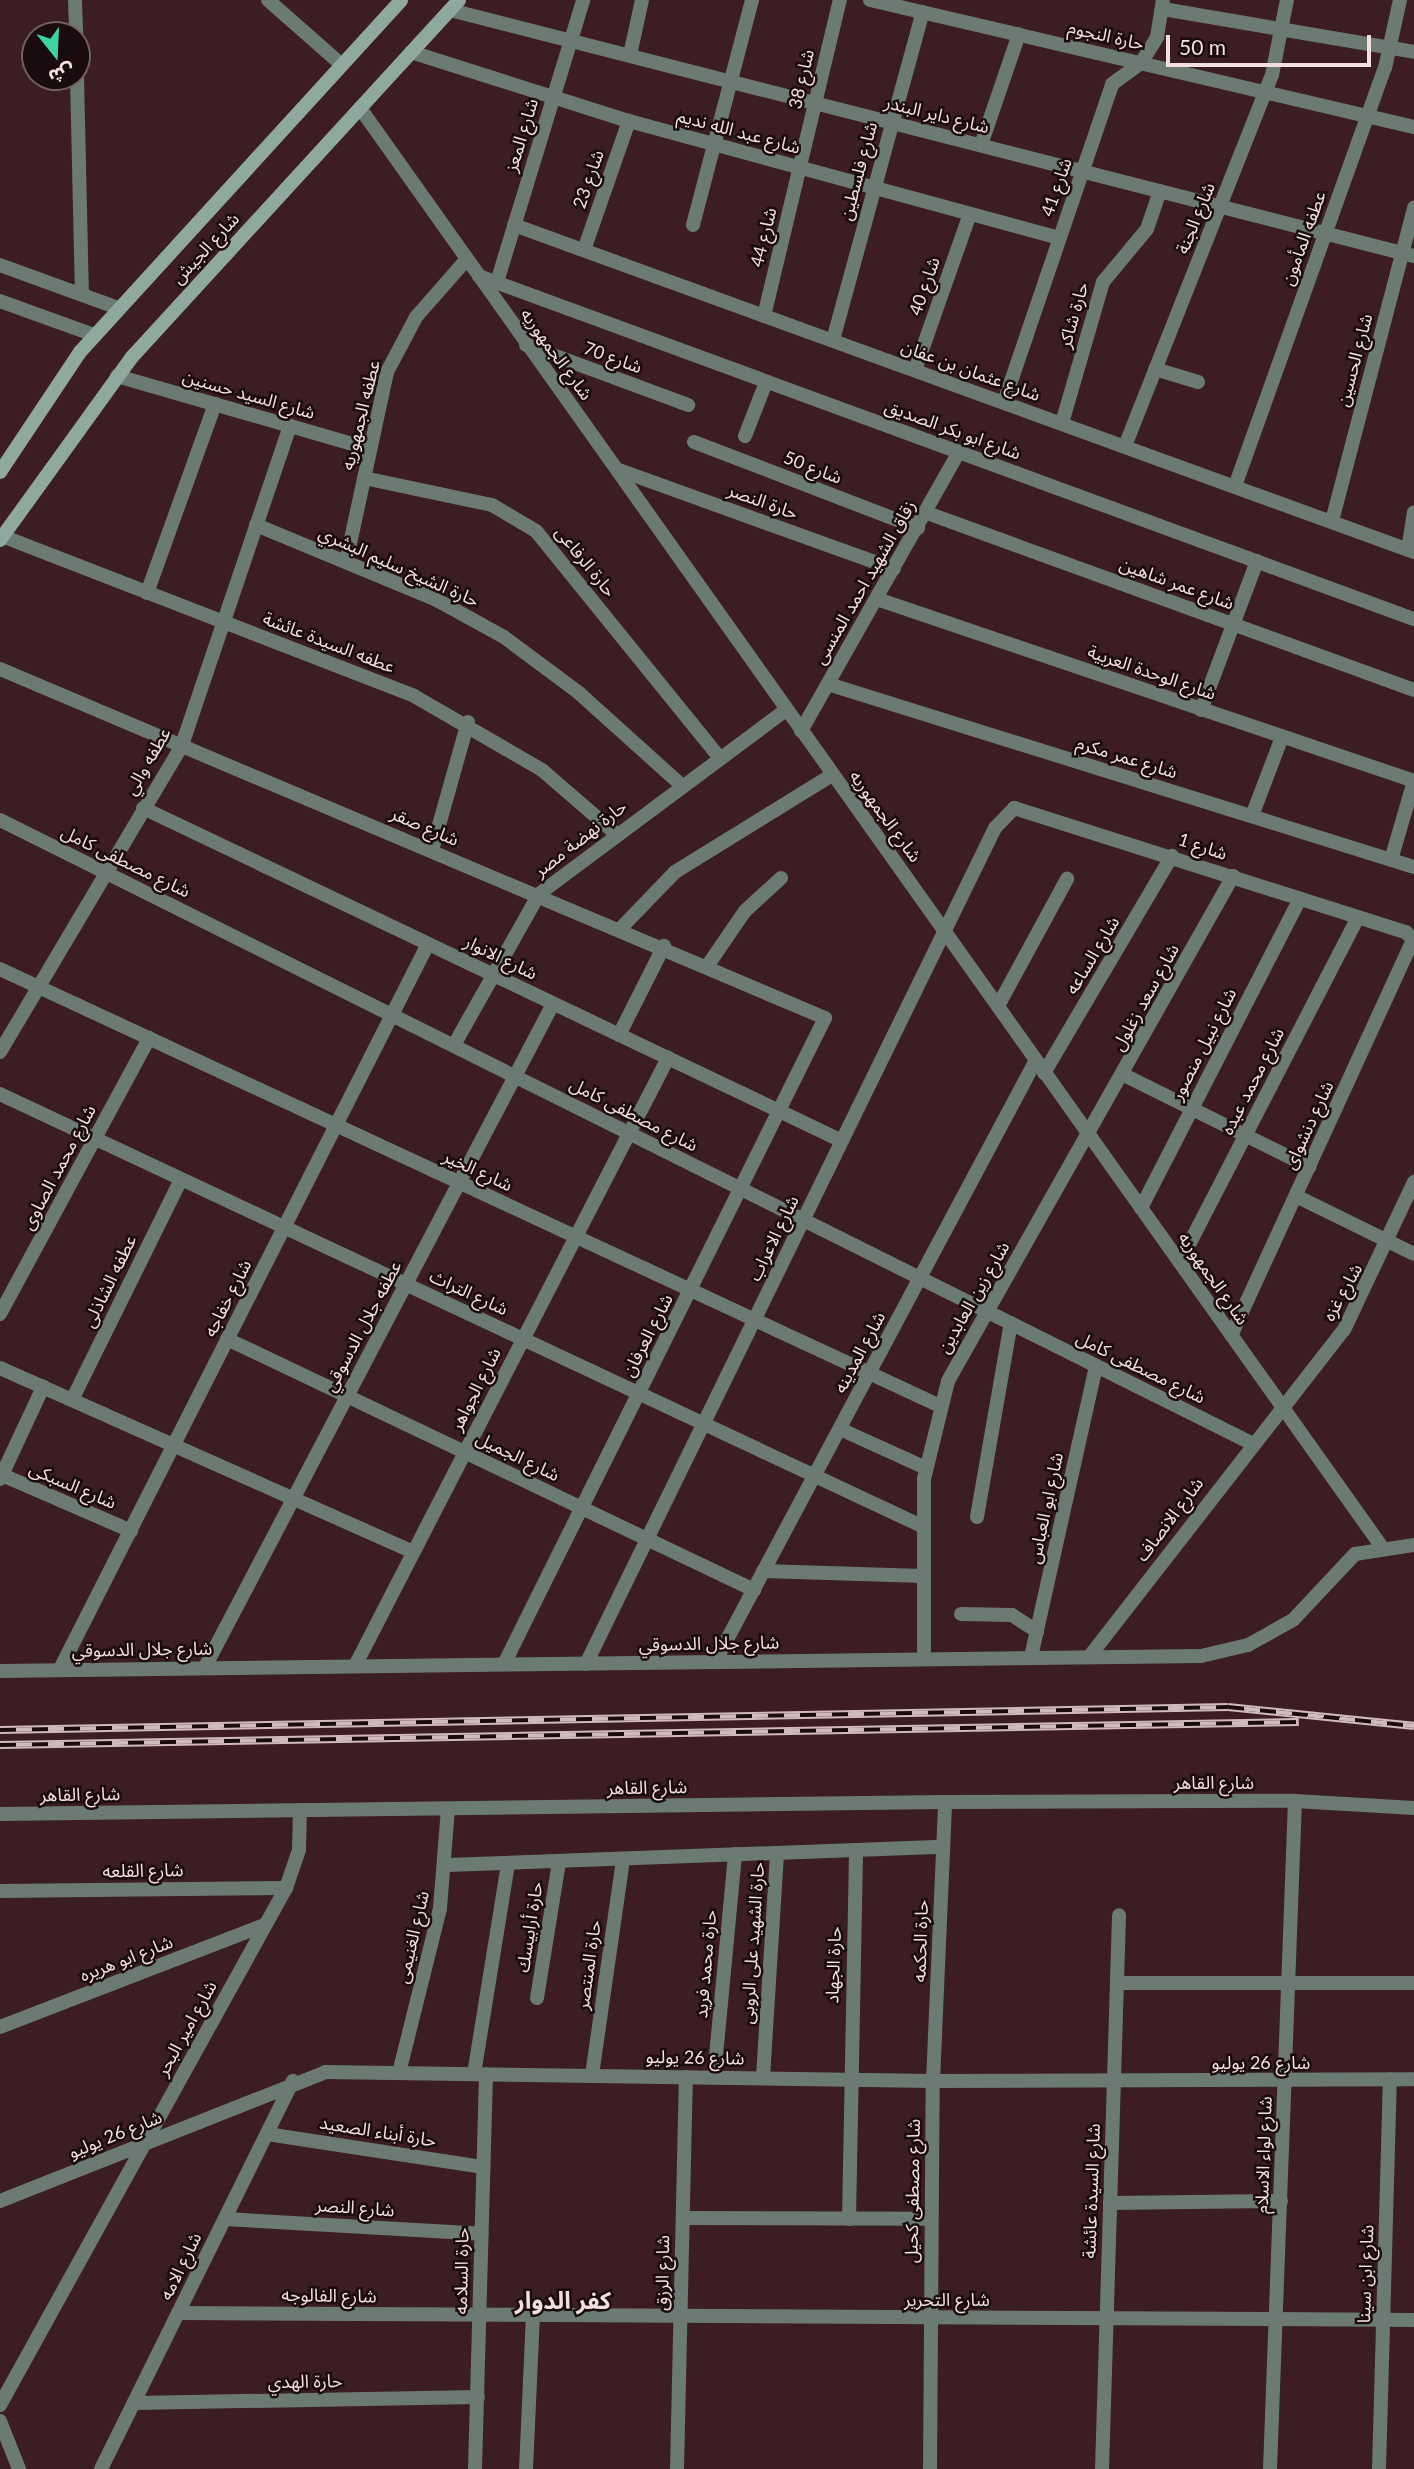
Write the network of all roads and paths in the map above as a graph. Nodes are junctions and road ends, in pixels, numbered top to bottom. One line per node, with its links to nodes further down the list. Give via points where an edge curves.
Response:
1 (75, 0): 14 (street)
2 (268, 0): 23 (street)
3 (401, 0): 23 (main road, شارع الجيش)
4 (583, 0): 17 (street, شارع المعز)
5 (642, 0): 21 (street)
6 (752, 0): 24 (street)
7 (840, 0): 28 (street, شارع 38)
8 (870, 0): 13 (street, حارة النجوم)
9 (1287, 0): 15 (street, شارع الجنة)
10 (1400, 0): 18 (street, عطفه المأمون)
11 (1163, 4): 15 (street); 22 (street, شارع 41, via 1157,37)
12 (454, 5): 17 (street, شارع داير البندر); 19 (main road, شارع الجيش)
13 (923, 12): 16 (street, حارة النجوم); 32 (street, شارع فلسطين)
14 (76, 21)
15 (1283, 29): 18 (street); 26 (street, شارع الجنة)
16 (1019, 34): 22 (street, حارة النجوم); 35 (street)
17 (571, 40): 21 (street, شارع داير البندر); 27 (street, شارع المعز)
18 (1390, 48): 20 (street); 30 (street, عطفه المأمون)
19 (411, 52): 27 (street, شارع عبد الله نديم); 29 (main road, شارع الجيش)
20 (1414, 52)
21 (630, 55): 24 (street, شارع داير البندر)
22 (1141, 63): 26 (street, حارة النجوم); 37 (street, شارع 41, via 1112,84)
23 (342, 65): 55 (main road, شارع الجيش)
24 (731, 81): 28 (street, شارع داير البندر); 34 (street)
25 (77, 91): 53 (street)
26 (1265, 92): 30 (street, حارة النجوم); 40 (street, شارع الجنة)
27 (554, 96): 31 (street, شارع عبد الله نديم); 43 (street, شارع المعز)
28 (816, 103): 32 (street, شارع داير البندر); 36 (street, شارع 38)
29 (360, 108): 49 (street, شارع الجمهوريه); 62 (main road, شارع الجيش)
30 (1368, 116): 33 (street, حارة النجوم); 45 (street, عطفه المأمون)
31 (629, 121): 34 (street, شارع عبد الله نديم); 47 (street, شارع 23)
32 (891, 122): 35 (street, شارع داير البندر); 38 (street, شارع فلسطين)
33 (1414, 127)
34 (714, 144): 36 (street, شارع عبد الله نديم); 44 (street)
35 (981, 145): 37 (street, شارع داير البندر)
36 (800, 167): 38 (street, شارع عبد الله نديم); 56 (street, شارع 44)
37 (1082, 170): 39 (street, شارع داير البندر); 46 (street, شارع 41)
38 (873, 187): 42 (street, شارع عبد الله نديم); 58 (street, شارع فلسطين)
39 (1160, 191): 40 (street, شارع داير البندر); 68 (street, حارة شاكر, via 1147,229 1102,282)
40 (1220, 207): 45 (street, شارع داير البندر); 60 (street, شارع الجنة)
41 (1414, 208): 48 (street, شارع الحسين)
42 (970, 214): 46 (street, شارع عبد الله نديم); 61 (street, شارع 40)
43 (514, 225): 47 (street, شارع عثمان بن عفان); 52 (street, شارع المعز)
44 (693, 225)
45 (1325, 233): 48 (street, شارع داير البندر); 78 (street, عطفه المأمون)
46 (1059, 238): 65 (street, شارع 41)
47 (584, 250): 56 (street, شارع عثمان بن عفان)
48 (1408, 255): 81 (street, شارع الحسين)
49 (467, 259): 51 (street, شارع الجمهوريه); 73 (street, عطفه الجمهوريه, via 434,292 400,344)
50 (0, 265): 53 (street)
51 (479, 276): 52 (street, شارع ابو بكر الصديق); 59 (street, شارع الجمهوريه)
52 (497, 282): 63 (street, شارع ابو بكر الصديق)
53 (82, 293): 55 (street)
54 (0, 301): 57 (street)
55 (118, 308): 57 (main road, شارع الجيش)
56 (764, 316): 58 (street, شارع عثمان بن عفان)
57 (94, 335): 76 (main road, شارع الجيش, via 48,394)
58 (833, 340): 61 (street, شارع عثمان بن عفان)
59 (525, 345): 67 (street, شارع 70); 75 (street, شارع الجمهوريه)
60 (1155, 369): 64 (street); 72 (street, شارع الجنة)
61 (915, 370): 65 (street, شارع عثمان بن عفان)
62 (117, 376): 66 (street, شارع السيد حسنين); 84 (main road, شارع الجيش)
63 (766, 382): 70 (street); 74 (street, شارع ابو بكر الصديق)
64 (1198, 382)
65 (1004, 402): 68 (street, شارع عثمان بن عفان)
66 (215, 404): 69 (street, شارع السيد حسنين); 89 (street)
67 (688, 405)
68 (1062, 424): 72 (street, شارع عثمان بن عفان)
69 (290, 426): 73 (street, شارع السيد حسنين); 82 (street, عطفه والي)
70 (745, 436)
71 (694, 442): 83 (street, شارع 50)
72 (1125, 446): 78 (street, شارع عثمان بن عفان)
73 (370, 449): 77 (street, عطفه الجمهوريه)
74 (959, 452): 80 (street, زقاق الشهيد احمد المنسى); 86 (street, شارع ابو بكر الصديق)
75 (618, 470): 88 (street, حارة النصر); 98 (street, شارع الجمهوريه)
76 (0, 472)
77 (364, 478): 87 (street, عطفه الجمهوريه); 103 (street, حارة الرفاعى, via 492,505 536,531)
78 (1235, 486): 81 (street, شارع عثمان بن عفان)
79 (1414, 512): 85 (street)
80 (927, 513): 83 (street, زقاق الشهيد احمد المنسى); 93 (street, شارع عمر شاهين)
81 (1332, 522): 85 (street, شارع عثمان بن عفان)
82 (257, 525): 87 (street, حارة الشيخ سليم البشري); 92 (street, عطفه والي)
83 (918, 528): 88 (street, زقاق الشهيد احمد المنسى)
84 (1, 538): 89 (street, عطفه السيدة عائشة)
85 (1411, 551)
86 (1257, 561): 91 (street, شارع ابو بكر الصديق); 93 (street)
87 (346, 562): 106 (street, حارة الشيخ سليم البشري, via 504,637 579,693)
88 (894, 569): 90 (street, زقاق الشهيد احمد المنسى)
89 (147, 593): 92 (street, عطفه السيدة عائشة)
90 (877, 599): 95 (street, زقاق الشهيد احمد المنسى); 97 (street, شارع الوحدة العربية)
91 (1414, 618)
92 (223, 622): 99 (street, عطفه السيدة عائشة); 102 (street, عطفه والي)
93 (1233, 624): 96 (street, شارع عمر شاهين); 97 (street)
94 (0, 669): 102 (street, شارع صقر)
95 (828, 684): 100 (street, زقاق الشهيد احمد المنسى); 108 (street, شارع عمر مكرم)
96 (1414, 690)
97 (1201, 709): 101 (street, شارع الوحدة العربية)
98 (786, 710): 100 (street, شارع الجمهوريه); 103 (street, حارة نهضة مصر)
99 (468, 722): 111 (street, عطفه السيدة عائشة, via 542,769); 112 (street)
100 (801, 731): 104 (street, شارع الجمهوريه)
101 (1282, 737): 105 (street, شارع الوحدة العربية); 108 (street)
102 (182, 745): 107 (street, عطفه والي); 112 (street, شارع صقر)
103 (720, 758): 106 (street, حارة نهضة مصر)
104 (832, 775): 123 (street, via 675,872); 124 (street, شارع الجمهوريه)
105 (1414, 781): 114 (street)
106 (681, 785): 111 (street, حارة نهضة مصر)
107 (143, 808): 116 (street, عطفه والي); 126 (street, شارع الانوار)
108 (1252, 816): 114 (street, شارع عمر مكرم)
109 (0, 820): 116 (street, شارع مصطفى كامل)
110 (995, 828): 113 (street, شارع 1, via 1003,815 1024,808); 124 (street, شارع الاعراب)
111 (615, 833): 120 (street, حارة نهضة مصر)
112 (432, 850): 120 (street, شارع صقر)
113 (1172, 856): 117 (street, شارع 1); 142 (street, شارع الساعه)
114 (1391, 860): 115 (street, شارع عمر مكرم)
115 (1414, 867)
116 (102, 870): 131 (street, عطفه والي); 134 (street, شارع مصطفى كامل)
117 (1233, 876): 121 (street, شارع 1); 143 (street, شارع سعد زغلول)
118 (781, 878): 128 (street, via 745,911)
119 (1067, 880): 133 (street)
120 (539, 894): 123 (street, شارع صقر); 130 (street, حارة نهضة مصر)
121 (1300, 898): 122 (street, شارع 1); 146 (street, شارع نبيل منصور)
122 (1358, 917): 125 (street, شارع 1); 150 (street, شارع محمد عبده)
123 (621, 928): 127 (street, شارع صقر)
124 (944, 931): 133 (street, شارع الجمهوريه); 153 (street, شارع الاعراب)
125 (1406, 932): 154 (street, شارع دنشواى, via 1413,945)
126 (428, 944): 130 (street, شارع الانوار); 134 (street, شارع خفاجه)
127 (664, 946): 128 (street, شارع صقر); 136 (street)
128 (708, 965): 135 (street, شارع صقر, via 821,1012)
129 (0, 969): 131 (street, شارع الخير)
130 (493, 975): 132 (street, شارع الانوار); 138 (street, حارة نهضة مصر)
131 (37, 986): 137 (street, شارع الخير); 139 (street, عطفه والي)
132 (553, 1003): 136 (street, شارع الانوار); 144 (street, عطفه جلال الدسوقي)
133 (998, 1006): 141 (street, شارع الجمهوريه)
134 (392, 1015): 138 (street, شارع مصطفى كامل); 148 (street, شارع خفاجه)
135 (826, 1025): 147 (street, شارع العرفان)
136 (619, 1035): 140 (street, شارع الانوار)
137 (149, 1038): 148 (street, شارع الخير); 152 (street, شارع محمد الصاوى)
138 (454, 1045): 144 (street, شارع مصطفى كامل)
139 (0, 1052)
140 (668, 1058): 147 (street, شارع الانوار); 149 (street, شارع الجواهر)
141 (1036, 1060): 142 (street, شارع الجمهوريه); 167 (street, شارع المدينه)
142 (1044, 1073): 151 (street, شارع الجمهوريه)
143 (1124, 1075): 146 (street); 151 (street, شارع سعد زغلول)
144 (515, 1076): 149 (street, شارع مصطفى كامل); 156 (street, عطفه جلال الدسوقي)
145 (0, 1094): 152 (street, شارع التراث)
146 (1192, 1108): 150 (street); 160 (street, شارع نبيل منصور)
147 (780, 1112): 153 (street, شارع الانوار); 158 (street, شارع العرفان)
148 (336, 1125): 156 (street, شارع الخير); 162 (street, شارع خفاجه)
149 (629, 1133): 158 (street, شارع مصطفى كامل); 163 (street, شارع الجواهر)
150 (1245, 1135): 154 (street); 166 (street, شارع محمد عبده)
151 (1090, 1137): 160 (street, شارع الجمهوريه); 170 (street, شارع زين العابدين)
152 (95, 1139): 155 (street, شارع التراث); 171 (street, شارع محمد الصاوى)
153 (842, 1141): 161 (street, شارع الاعراب)
154 (1309, 1167): 159 (street, شارع دنشواى)
155 (181, 1179): 162 (street, شارع التراث); 183 (street, عطفه الشاذلى)
156 (459, 1182): 163 (street, شارع الخير); 168 (street, عطفه جلال الدسوقي)
157 (1414, 1182): 164 (street, شارع غزه)
158 (742, 1189): 161 (street, شارع مصطفى كامل); 169 (street, شارع العرفان)
159 (1296, 1196): 164 (street); 174 (street, شارع دنشواى)
160 (1141, 1208): 166 (street, شارع الجمهوريه)
161 (803, 1220): 167 (street, شارع مصطفى كامل); 172 (street, شارع الاعراب)
162 (284, 1227): 168 (street, شارع التراث); 175 (street, شارع خفاجه)
163 (576, 1237): 169 (street, شارع الخير); 176 (street, شارع الجواهر)
164 (1388, 1241): 165 (street); 185 (street, شارع غزه, via 1344,1330)
165 (1414, 1254)
166 (1180, 1262): 174 (street, شارع الجمهوريه)
167 (920, 1278): 170 (street, شارع مصطفى كامل); 179 (street, شارع المدينه)
168 (406, 1284): 176 (street, شارع التراث); 182 (street, عطفه جلال الدسوقي)
169 (691, 1290): 172 (street, شارع الخير); 181 (street, شارع العرفان)
170 (985, 1311): 173 (street, شارع مصطفى كامل); 184 (street, شارع زين العابدين)
171 (0, 1314)
172 (754, 1320): 179 (street, شارع الخير); 186 (street, شارع الاعراب)
173 (1011, 1324): 177 (street, شارع مصطفى كامل); 196 (street)
174 (1231, 1335): 185 (street, شارع الجمهوريه)
175 (227, 1339): 182 (street, شارع الجميل); 189 (street, شارع خفاجه)
176 (523, 1339): 181 (street, شارع التراث); 190 (street, شارع الجواهر)
177 (1096, 1366): 188 (street, شارع مصطفى كامل); 207 (street, شارع ابو العباس)
178 (0, 1368): 180 (street)
179 (869, 1373): 184 (street, شارع الخير); 187 (street, شارع المدينه)
180 (43, 1387): 183 (street); 193 (street)
181 (639, 1394): 186 (street, شارع التراث); 195 (street, شارع العرفان)
182 (347, 1396): 190 (street, شارع الجميل); 194 (street, عطفه جلال الدسوقي)
183 (72, 1399): 189 (street)
184 (940, 1406): 191 (street, شارع زين العابدين)
185 (1282, 1408): 188 (street, شارع الانصاف); 201 (street, شارع الجمهوريه)
186 (704, 1423): 192 (street, شارع التراث); 199 (street, شارع الاعراب)
187 (840, 1429): 191 (street); 192 (street, شارع المدينه)
188 (1251, 1443): 209 (street, شارع الانصاف)
189 (174, 1445): 194 (street); 198 (street, شارع خفاجه)
190 (465, 1452): 195 (street, شارع الجميل); 202 (street, شارع الجواهر)
191 (926, 1468): 197 (street, شارع زين العابدين)
192 (814, 1475): 197 (street, شارع التراث); 203 (street, شارع المدينه)
193 (1, 1476): 198 (street, شارع السبكى)
194 (293, 1498): 202 (street); 215 (street, عطفه جلال الدسوقي)
195 (582, 1508): 199 (street, شارع الجميل); 213 (street, شارع العرفان)
196 (977, 1517)
197 (922, 1526): 204 (street, شارع زين العابدين)
198 (131, 1531): 216 (street, شارع خفاجه)
199 (647, 1538): 205 (street, شارع الجميل); 214 (street, شارع الاعراب)
200 (1414, 1545): 201 (street)
201 (1381, 1546): 209 (street, شارع جلال الدسوقي, via 1355,1554 1293,1620 1248,1645 1201,1656)
202 (413, 1552): 212 (street, شارع الجواهر)
203 (763, 1571): 204 (street); 205 (street, شارع المدينه)
204 (923, 1576): 210 (street, شارع زين العابدين)
205 (754, 1590): 211 (street, شارع المدينه)
206 (961, 1614): 207 (street, via 1012,1615)
207 (1037, 1631): 208 (street, شارع ابو العباس)
208 (1031, 1657): 209 (street, شارع جلال الدسوقي); 210 (street, شارع جلال الدسوقي)
209 (1089, 1657)
210 (924, 1659): 211 (street, شارع جلال الدسوقي)
211 (715, 1662): 214 (street, شارع جلال الدسوقي)
212 (356, 1664): 213 (street, شارع جلال الدسوقي); 215 (street, شارع جلال الدسوقي)
213 (504, 1664): 214 (street, شارع جلال الدسوقي)
214 (586, 1664)
215 (205, 1667): 216 (street, شارع جلال الدسوقي)
216 (60, 1670): 217 (street, شارع جلال الدسوقي)
217 (0, 1671)
218 (1295, 1801): 219 (street, شارع القاهر); 220 (street, شارع القاهر); 237 (street, شارع لواء الاسلام)
219 (945, 1802): 221 (street, شارع القاهر); 224 (street, حارة الحكمه)
220 (1414, 1808)
221 (448, 1809): 222 (street, شارع القاهر); 231 (street, شارع الغنيمى)
222 (300, 1810): 223 (street, شارع القاهر); 232 (street, شارع امير البحر, via 299,1850)
223 (0, 1814)
224 (943, 1847): 225 (street); 251 (street, حارة الحكمه)
225 (856, 1851): 226 (street); 249 (street, حارة الجهاد)
226 (777, 1853): 227 (street); 246 (street, حارة الشهيد على الروبى)
227 (735, 1854): 228 (street); 245 (street, حارة محمد فريد)
228 (623, 1859): 229 (street); 243 (street, حارة المنتصر)
229 (559, 1862): 230 (street); 239 (street, حارة أرابيسك)
230 (508, 1863): 231 (street); 242 (street, حارة السلامه)
231 (446, 1865): 241 (street, شارع الغنيمى)
232 (286, 1888): 233 (street, شارع القلعه); 235 (street, شارع امير البحر)
233 (0, 1891)
234 (1119, 1915): 236 (street, شارع السيدة عائشة)
235 (265, 1925): 240 (street, شارع ابو هريره); 255 (street, شارع امير البحر)
236 (1117, 1983): 237 (street); 252 (street, شارع السيدة عائشة)
237 (1289, 1983): 238 (street); 253 (street, شارع لواء الاسلام)
238 (1414, 1983)
239 (537, 1998)
240 (0, 2027)
241 (398, 2073): 242 (street, شارع 26 يوليو); 250 (street, شارع 26 يوليو, via 325,2072)
242 (480, 2074): 243 (street, شارع 26 يوليو); 256 (street, حارة السلامه)
243 (592, 2076): 244 (street, شارع 26 يوليو)
244 (686, 2077): 245 (street, شارع 26 يوليو); 261 (street, شارع الرزق)
245 (714, 2077): 246 (street, شارع 26 يوليو)
246 (763, 2077): 249 (street, شارع 26 يوليو)
247 (1390, 2079): 248 (street, شارع 26 يوليو); 253 (street, شارع 26 يوليو); 272 (street, شارع ابن سينا)
248 (1414, 2079)
249 (849, 2080): 251 (street, شارع 26 يوليو); 262 (street, حارة الجهاد)
250 (293, 2081): 254 (street, شارع الامه); 255 (street, شارع 26 يوليو)
251 (933, 2081): 252 (street, شارع 26 يوليو); 263 (street, شارع مصطفى كحيل)
252 (1114, 2081): 253 (street, شارع 26 يوليو); 259 (street, شارع السيدة عائشة)
253 (1285, 2081): 257 (street, شارع لواء الاسلام)
254 (267, 2134): 256 (street, حارة أبناء الصعيد); 260 (street, شارع الامه)
255 (144, 2143): 258 (street, شارع 26 يوليو); 276 (street, شارع امير البحر)
256 (483, 2167): 264 (street, حارة السلامه)
257 (1281, 2200): 259 (street); 271 (street, شارع لواء الاسلام)
258 (0, 2201)
259 (1110, 2203): 270 (street, شارع السيدة عائشة)
260 (225, 2218): 264 (street, شارع النصر); 265 (street, شارع الامه)
261 (682, 2218): 262 (street); 268 (street, شارع الرزق)
262 (849, 2219): 263 (street)
263 (930, 2220): 269 (street, شارع مصطفى كحيل)
264 (482, 2235): 266 (street, حارة السلامه)
265 (178, 2313): 266 (street, شارع الفالوجه); 275 (street, شارع الامه)
266 (480, 2316): 267 (street, شارع التحرير); 274 (street, حارة السلامه)
267 (533, 2316): 268 (street, شارع التحرير); 281 (street)
268 (680, 2317): 269 (street, شارع التحرير); 282 (street, شارع الرزق)
269 (930, 2318): 270 (street, شارع التحرير); 283 (street, شارع مصطفى كحيل)
270 (1107, 2319): 271 (street, شارع التحرير); 284 (street, شارع السيدة عائشة)
271 (1275, 2320): 272 (street, شارع التحرير); 285 (street, شارع لواء الاسلام)
272 (1383, 2320): 273 (street, شارع التحرير); 286 (street, شارع ابن سينا)
273 (1414, 2320)
274 (478, 2397): 275 (street, حارة الهدي); 280 (street, حارة السلامه)
275 (134, 2403): 279 (street, شارع الامه)
276 (0, 2404)
277 (0, 2421): 278 (street)
278 (19, 2469)
279 (101, 2469)
280 (475, 2469)
281 (526, 2469)
282 (677, 2469)
283 (930, 2469)
284 (1102, 2469)
285 (1270, 2469)
286 (1379, 2469)

